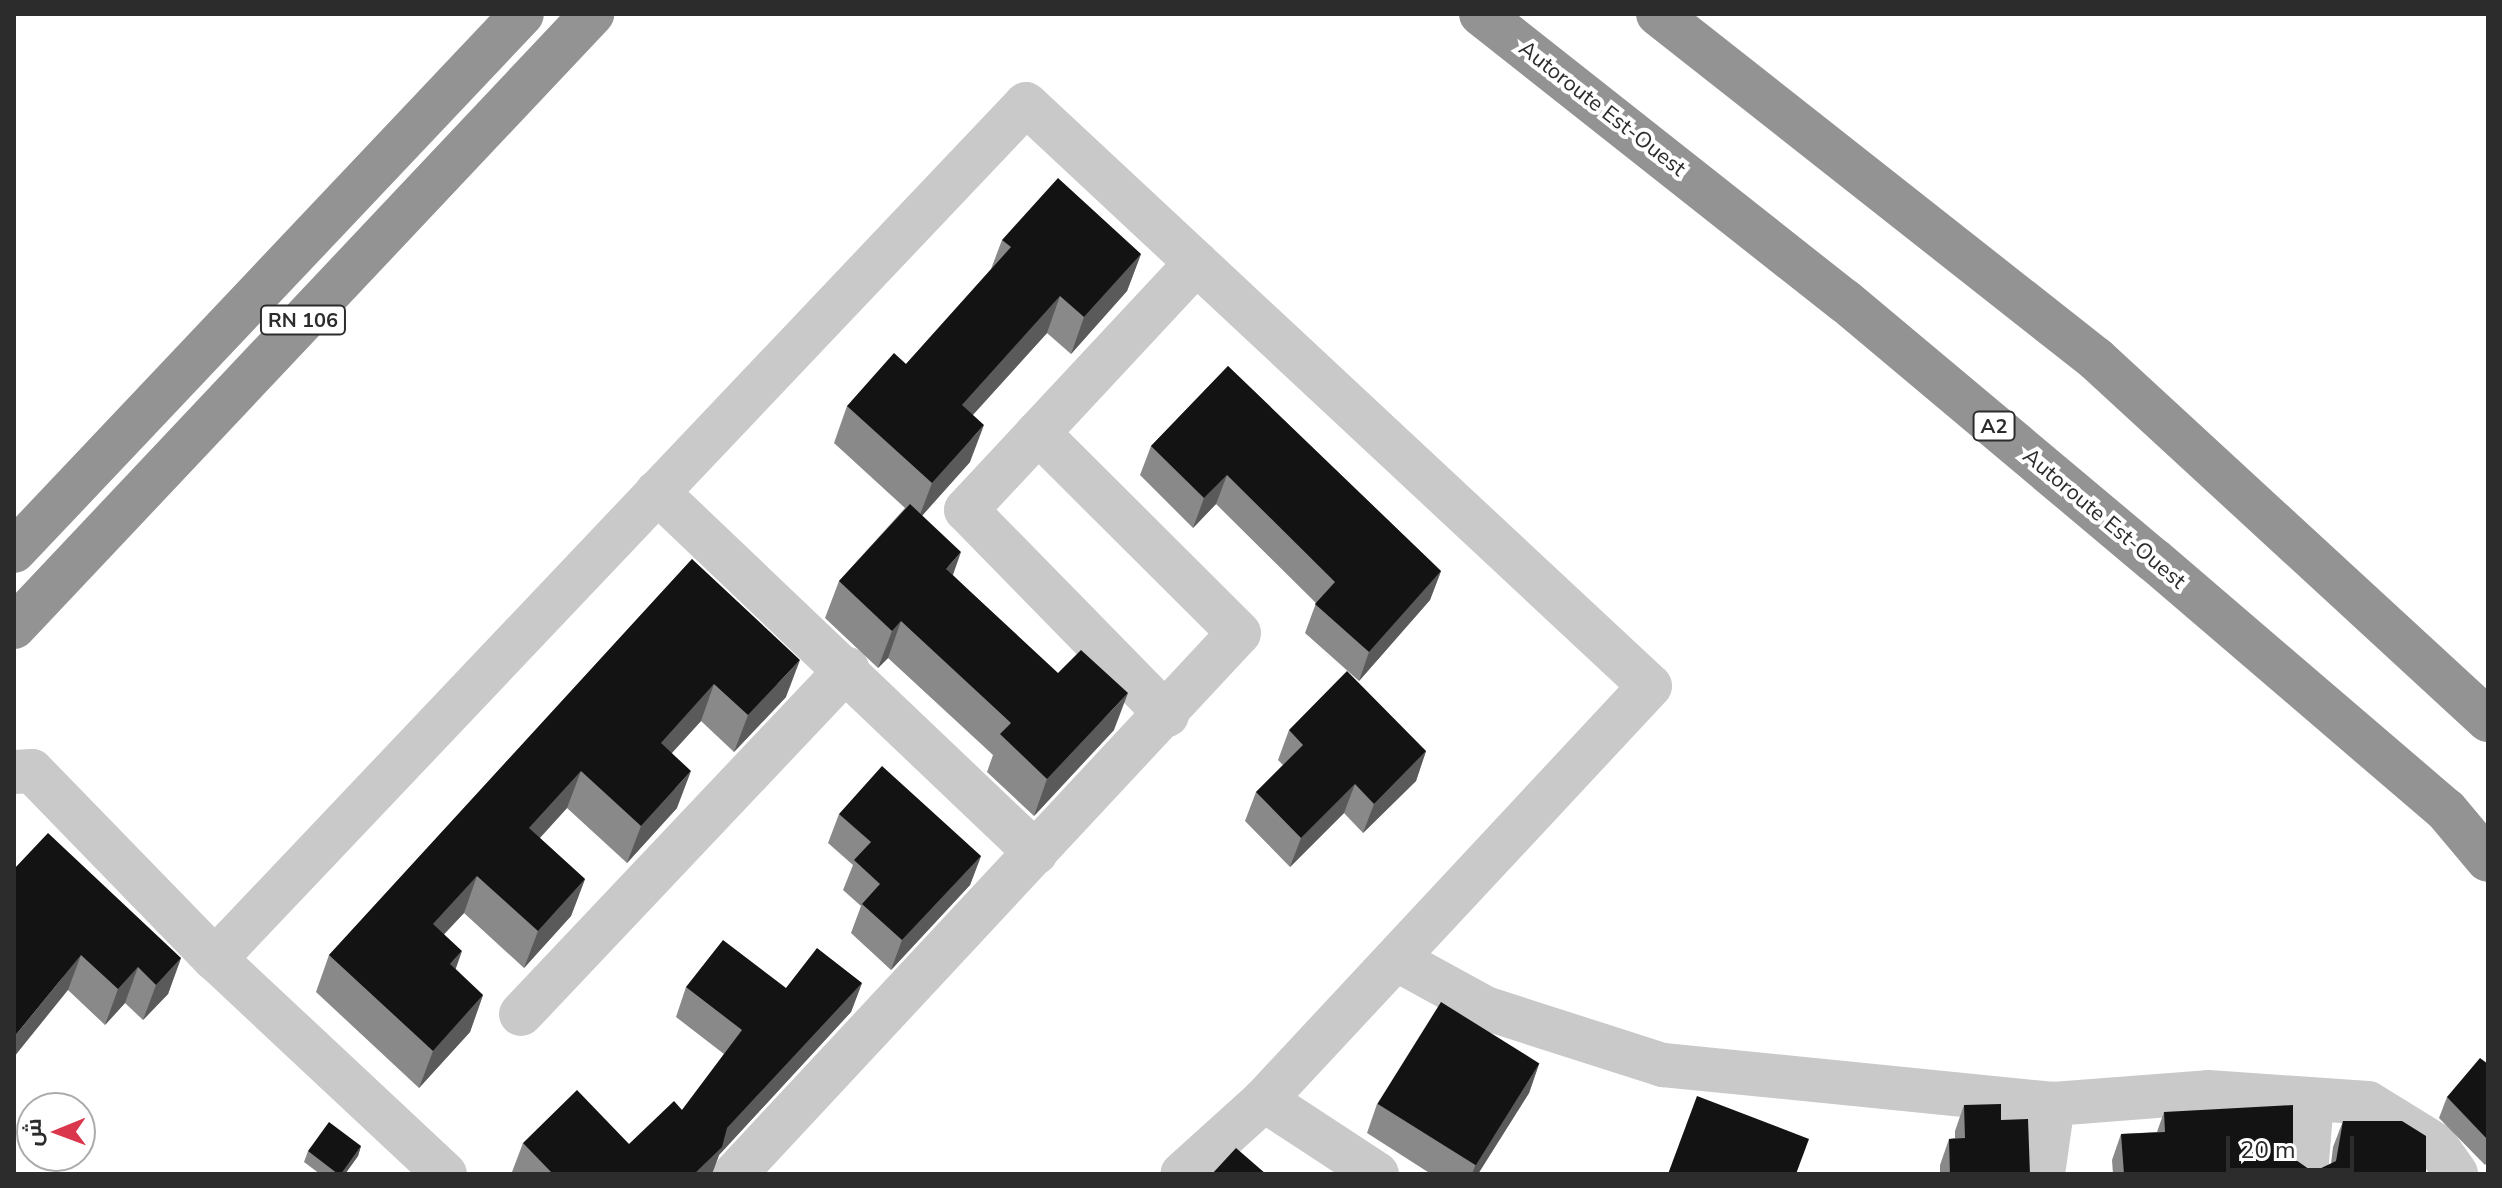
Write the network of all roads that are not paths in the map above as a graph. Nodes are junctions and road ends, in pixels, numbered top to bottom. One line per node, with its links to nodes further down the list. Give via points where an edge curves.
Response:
1 (522, 14): 8 (highway, RN 106)
2 (592, 14): 9 (highway, RN 106)
3 (1481, 14): 15 (highway, Autoroute Est-Ouest / A2, via 1845,301 2130,540 2446,810)
4 (1658, 14): 12 (highway, via 2096,359)
5 (1196, 263): 6 (street); 7 (street, via 1026,104); 17 (street, via 1650,686)
6 (1038, 433): 11 (street, via 966,510); 11 (street, via 1239,633)
7 (657, 492): 10 (street); 16 (street)
8 (14, 551)
9 (14, 627)
10 (847, 669): 14 (street); 18 (street)
11 (1167, 715): 14 (street)
12 (2488, 720)
13 (14, 772): 16 (street, via 32,771)
14 (1036, 853): 23 (street)
15 (2488, 860)
16 (215, 959): 22 (street)
17 (1396, 959): 19 (street); 21 (street, via 1485,1008 1663,1065)
18 (521, 1014)
19 (1264, 1100): 24 (street); 25 (street)
20 (2312, 1100): 21 (street, via 2208,1092); 27 (street); 28 (street, via 2368,1103 2436,1145)
21 (2053, 1104): 26 (street)
22 (422, 1167)
23 (735, 1174)
24 (1182, 1174)
25 (1377, 1174)
26 (2043, 1174)
27 (2306, 1174)
28 (2456, 1174)

